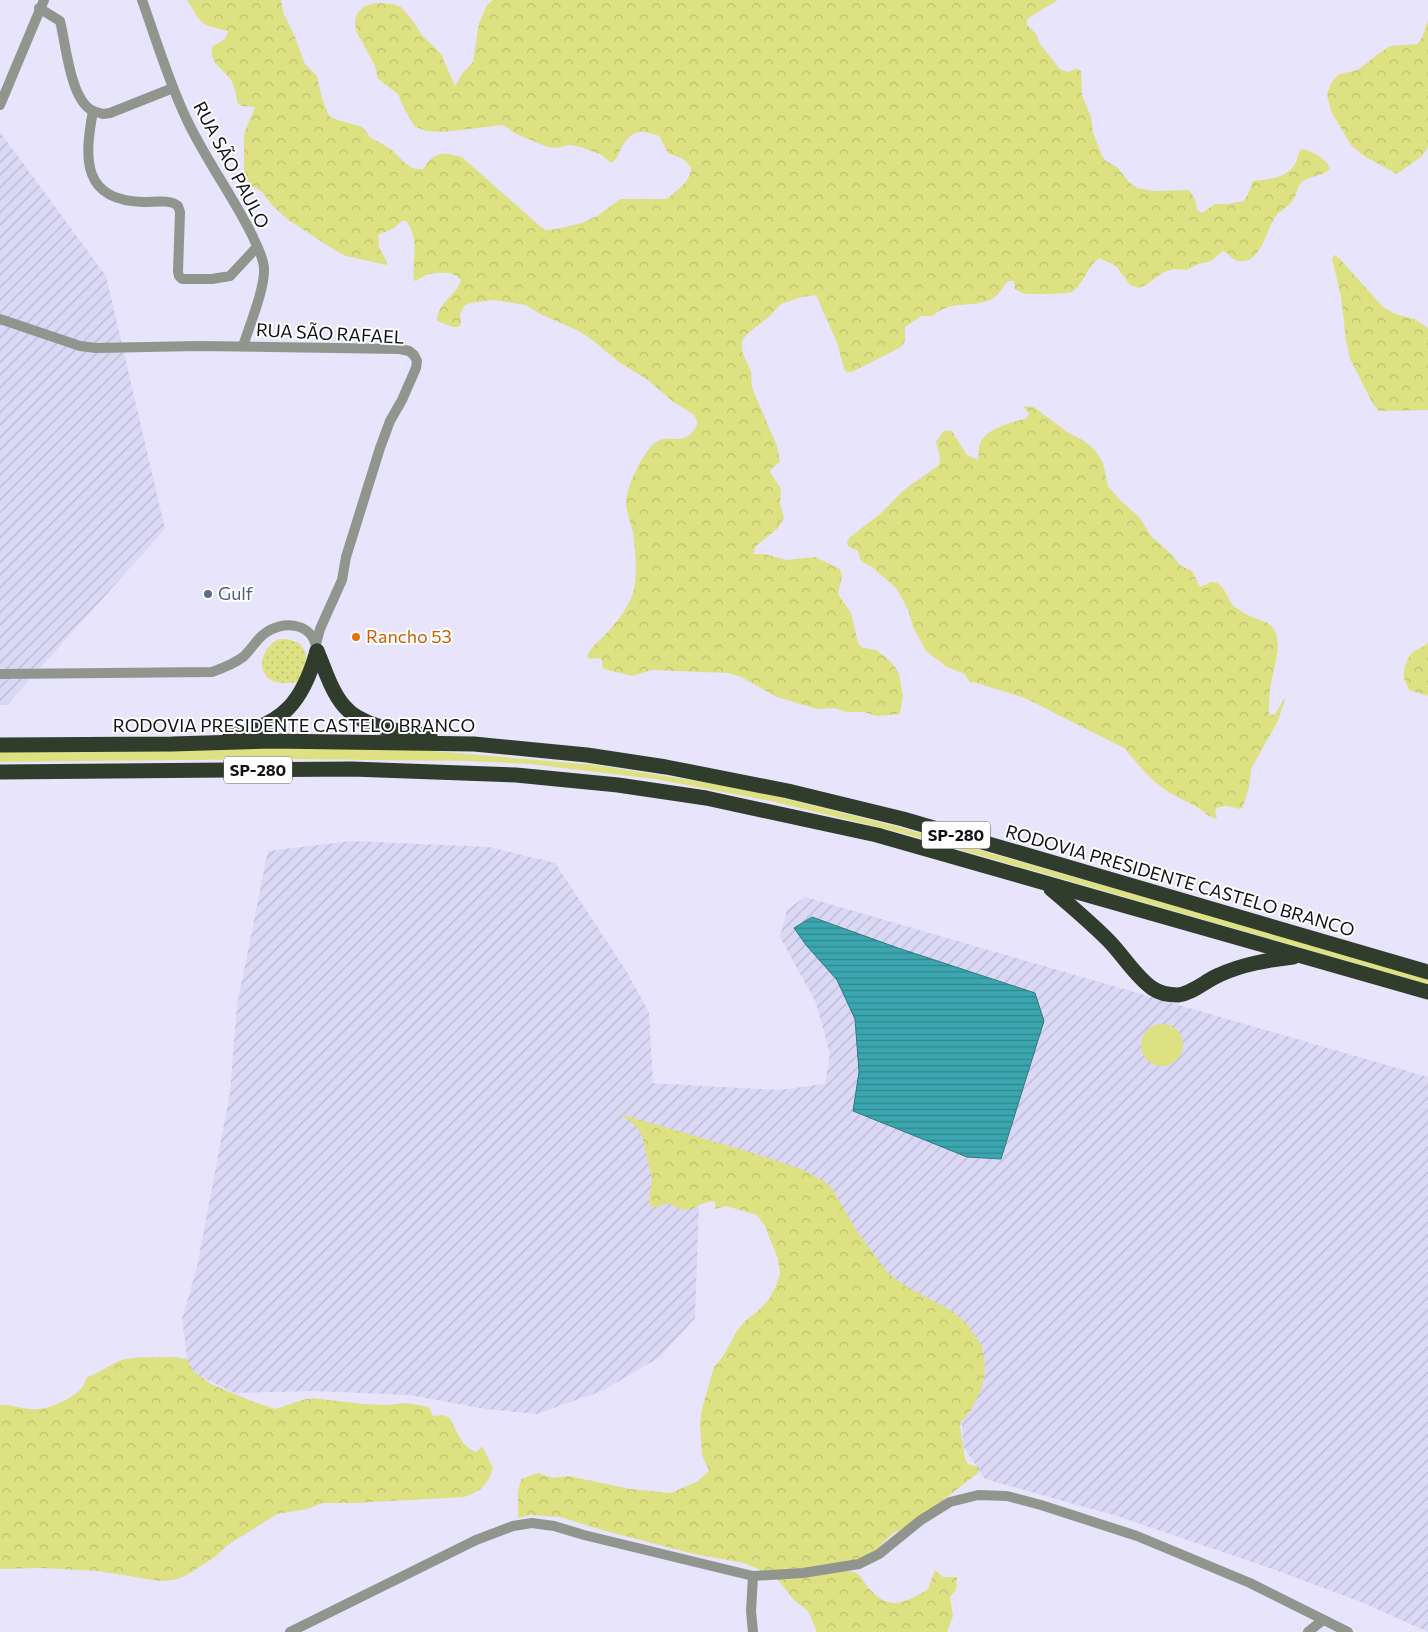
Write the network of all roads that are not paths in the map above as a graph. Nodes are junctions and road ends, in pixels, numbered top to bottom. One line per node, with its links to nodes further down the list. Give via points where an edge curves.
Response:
1 (142, 0): 3 (street, RUA SÃO PAULO)
2 (42, 4): 4 (street); 5 (street, via 60,21 79,96)
3 (173, 88): 5 (street, via 110,113); 6 (street, RUA SÃO PAULO, via 193,132)
4 (0, 105)
5 (93, 111): 6 (street, via 87,152 92,178 104,191 122,200 169,202 178,206 180,277 190,280 230,276)
6 (257, 247): 8 (street, RUA SÃO PAULO, via 263,264 263,278)
7 (0, 319): 8 (street, RUA SÃO RAFAEL, via 80,346 96,348)
8 (243, 346): 9 (street, RUA SÃO RAFAEL, via 400,349 409,351 417,361 414,375 380,448 346,557 342,580 320,629)
9 (316, 648): 10 (street, via 306,630 300,626 285,626 264,633 244,656 212,672); 11 (highway, via 311,671 300,694 280,716 246,732); 12 (highway, via 337,696 358,717 382,727)
10 (0, 674)
11 (172, 744): 12 (highway, RODOVIA PRESIDENTE CASTELO BRANCO / SP-280, via 273,741); 13 (highway, RODOVIA PRESIDENTE CASTELO BRANCO / SP-280)
12 (474, 744): 17 (highway, RODOVIA PRESIDENTE CASTELO BRANCO / SP-280, via 656,765 788,791 902,819)
13 (0, 745)
14 (0, 772): 15 (highway, SP-280, via 352,769 516,774 618,784 706,798 877,835)
15 (1046, 884): 16 (highway, SP-280); 16 (highway, via 1108,940 1145,982 1164,994 1192,991 1239,966)
16 (1299, 956): 18 (highway, SP-280)
17 (1428, 972)
18 (1428, 992)
19 (752, 1576): 20 (street, via 803,1573 859,1564 879,1554 921,1520 950,1502 978,1495 1008,1496 1137,1536 1250,1583); 21 (street, via 532,1523 513,1526 476,1540); 22 (street)
20 (1323, 1620): 23 (street); 24 (street)
21 (290, 1632)
22 (753, 1632)
23 (1308, 1632)
24 (1348, 1632)

